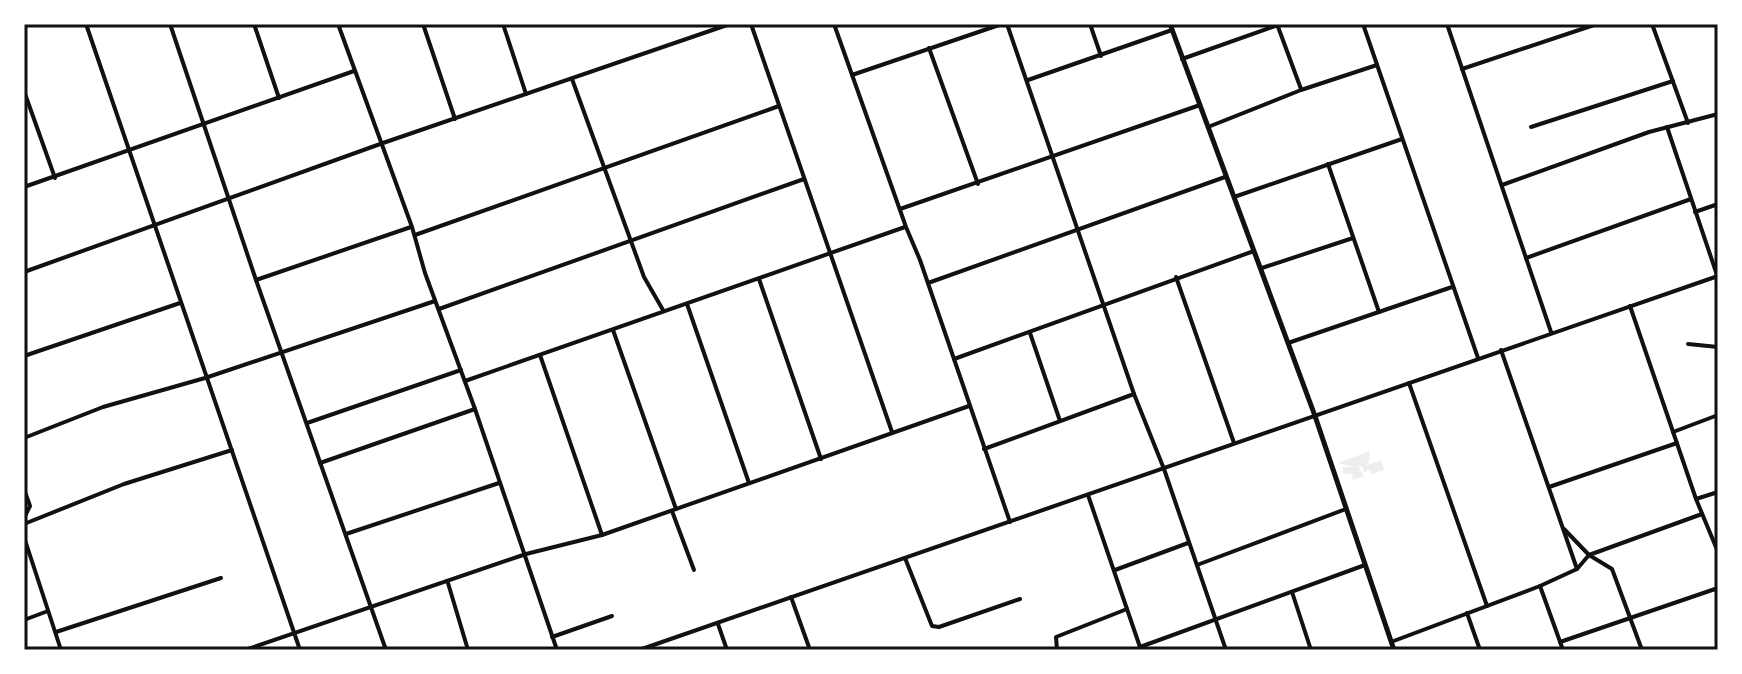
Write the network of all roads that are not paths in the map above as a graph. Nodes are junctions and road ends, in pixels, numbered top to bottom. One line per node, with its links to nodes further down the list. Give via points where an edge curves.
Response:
1 (86, 24): 43 (street)
2 (170, 24): 37 (street)
3 (254, 24): 31 (street)
4 (338, 24): 23 (street)
5 (423, 24): 35 (street)
6 (503, 24): 30 (street)
7 (730, 24): 25 (street)
8 (751, 24): 33 (street)
9 (834, 24): 24 (street)
10 (1005, 24): 18 (street); 26 (street)
11 (1090, 24): 19 (street)
12 (1278, 24): 20 (street); 28 (street)
13 (1363, 24): 21 (street)
14 (1447, 24): 22 (street)
15 (1597, 24): 22 (street)
16 (1652, 24): 27 (street)
17 (1171, 27): 19 (street); 20 (street)
18 (929, 48): 24 (street); 50 (street)
19 (1101, 56): 26 (street)
20 (1182, 59): 32 (street)
21 (1377, 65): 28 (street); 41 (street)
22 (1462, 69): 51 (street)
23 (355, 71): 31 (street); 42 (street)
24 (852, 75): 57 (street)
25 (572, 79): 30 (street); 46 (street)
26 (1028, 80): 44 (street)
27 (1673, 81): 36 (street); 39 (street)
28 (1301, 90): 38 (street)
29 (24, 91): 48 (street)
30 (526, 94): 35 (street)
31 (279, 98): 37 (street)
32 (1201, 105): 38 (street); 44 (street)
33 (779, 106): 46 (street); 49 (street)
34 (1718, 114): 36 (street)
35 (455, 119): 42 (street)
36 (1688, 123): 40 (street)
37 (205, 124): 43 (street); 55 (street)
38 (1208, 127): 47 (street)
39 (1531, 127)
40 (1667, 127): 51 (street); 54 (street)
41 (1402, 139): 45 (street); 76 (street)
42 (383, 143): 55 (street); 60 (street)
43 (129, 151): 48 (street); 59 (street)
44 (1054, 156): 50 (street); 62 (street)
45 (1328, 164): 53 (street); 64 (street)
46 (606, 167): 63 (street); 65 (street)
47 (1225, 177): 53 (street); 62 (street)
48 (55, 178): 52 (street)
49 (804, 179): 65 (street); 67 (street)
50 (978, 184): 57 (street)
51 (1502, 185): 68 (street)
52 (24, 187)
53 (1234, 197): 66 (street)
54 (1691, 199): 58 (street); 68 (street)
55 (230, 200): 59 (street); 74 (street)
56 (1718, 204): 58 (street)
57 (900, 209): 61 (street)
58 (1695, 212): 71 (street)
59 (154, 226): 70 (street); 78 (street)
60 (412, 227): 63 (street); 74 (street)
61 (906, 227): 67 (street); 75 (street)
62 (1080, 230): 75 (street); 80 (street)
63 (415, 235): 77 (street)
64 (1353, 238): 69 (street); 84 (street)
65 (632, 241): 82 (street); 83 (street, via 644,277)
66 (1254, 251): 69 (street); 72 (street)
67 (831, 253): 73 (street); 108 (street)
68 (1526, 258): 86 (street)
69 (1262, 268): 88 (street)
70 (24, 272)
71 (1717, 275): 81 (street)
72 (1176, 277): 80 (street); 111 (street)
73 (759, 278): 79 (street); 115 (street)
74 (256, 280): 92 (street)
75 (928, 283): 96 (street)
76 (1452, 287): 84 (street); 95 (street)
77 (435, 301): 82 (street); 92 (street)
78 (180, 303): 94 (street); 98 (street)
79 (686, 304): 83 (street); 119 (street)
80 (1105, 305): 87 (street); 101 (street)
81 (1629, 305): 86 (street); 109 (street)
82 (439, 309): 97 (street)
83 (664, 311): 85 (street)
84 (1379, 312): 88 (street)
85 (612, 329): 93 (street); 126 (street)
86 (1551, 332): 91 (street)
87 (1030, 333): 96 (street); 106 (street)
88 (1288, 343): 105 (street)
89 (1688, 344): 90 (street)
90 (1718, 347)
91 (1501, 350): 95 (street); 120 (street)
92 (281, 354): 98 (street); 107 (street)
93 (540, 355): 99 (street); 132 (street)
94 (24, 356)
95 (1478, 358): 100 (street)
96 (954, 359): 102 (street)
97 (461, 370): 99 (street); 107 (street)
98 (205, 378): 110 (street, via 103,407); 114 (street)
99 (465, 381): 103 (street)
100 (1409, 383): 105 (street); 151 (street)
101 (1134, 394): 106 (street); 117 (street)
102 (969, 406): 108 (street); 113 (street)
103 (475, 409): 116 (street); 118 (street)
104 (1718, 415): 109 (street)
105 (1315, 416): 111 (street); 125 (street)
106 (1060, 421): 113 (street)
107 (307, 423): 116 (street)
108 (892, 432): 115 (street)
109 (1673, 432): 112 (street)
110 (24, 438)
111 (1234, 443): 117 (street)
112 (1677, 443): 120 (street); 124 (street)
113 (984, 449): 129 (street)
114 (232, 450): 128 (street); 162 (street)
115 (821, 459): 119 (street)
116 (320, 463): 131 (street)
117 (1164, 469): 123 (street); 134 (street)
118 (500, 482): 131 (street); 136 (street)
119 (749, 483): 126 (street)
120 (1549, 487): 130 (street)
121 (24, 489): 128 (street, via 30,506)
122 (1718, 492): 124 (street)
123 (1088, 495): 129 (street); 143 (street)
124 (1696, 499): 127 (street)
125 (1346, 509): 139 (street); 140 (street)
126 (674, 510): 132 (street); 142 (street)
127 (1702, 514): 135 (street); 137 (street)
128 (24, 521)
129 (1010, 522): 138 (street)
130 (1563, 527): 137 (street); 141 (street)
131 (346, 534): 152 (street)
132 (602, 535): 136 (street)
133 (24, 537): 154 (street)
134 (1188, 543): 139 (street); 143 (street)
135 (1718, 552)
136 (526, 554): 145 (street); 163 (street)
137 (1589, 555): 141 (street); 157 (street, via 1612,569)
138 (905, 558): 149 (street); 150 (street, via 932,626)
139 (1197, 565): 159 (street)
140 (1365, 565): 148 (street); 164 (street)
141 (1577, 569): 146 (street)
142 (694, 570)
143 (1114, 571): 153 (street)
144 (221, 578): 161 (street)
145 (448, 583): 152 (street); 171 (street)
146 (1540, 586): 151 (street); 165 (street)
147 (1718, 588): 157 (street)
148 (1292, 592): 159 (street); 178 (street)
149 (791, 597): 160 (street); 175 (street)
150 (1020, 599)
151 (1487, 606): 155 (street)
152 (372, 609): 162 (street); 170 (street)
153 (1127, 609): 166 (street); 176 (street, via 1056,637)
154 (48, 611): 158 (street); 161 (street)
155 (1467, 613): 164 (street); 180 (street)
156 (612, 616): 163 (street)
157 (1630, 619): 165 (street); 182 (street)
158 (24, 620)
159 (1216, 621): 166 (street); 177 (street)
160 (718, 624): 173 (street); 174 (street)
161 (56, 632): 167 (street)
162 (295, 633): 168 (street); 169 (street)
163 (552, 637): 172 (street)
164 (1391, 642): 179 (street)
165 (1560, 642): 181 (street)
166 (1140, 649)
167 (61, 650)
168 (245, 650)
169 (300, 650)
170 (386, 650)
171 (468, 650)
172 (557, 650)
173 (641, 650)
174 (727, 650)
175 (810, 650)
176 (1057, 650)
177 (1226, 650)
178 (1311, 650)
179 (1394, 650)
180 (1480, 650)
181 (1563, 650)
182 (1642, 650)

